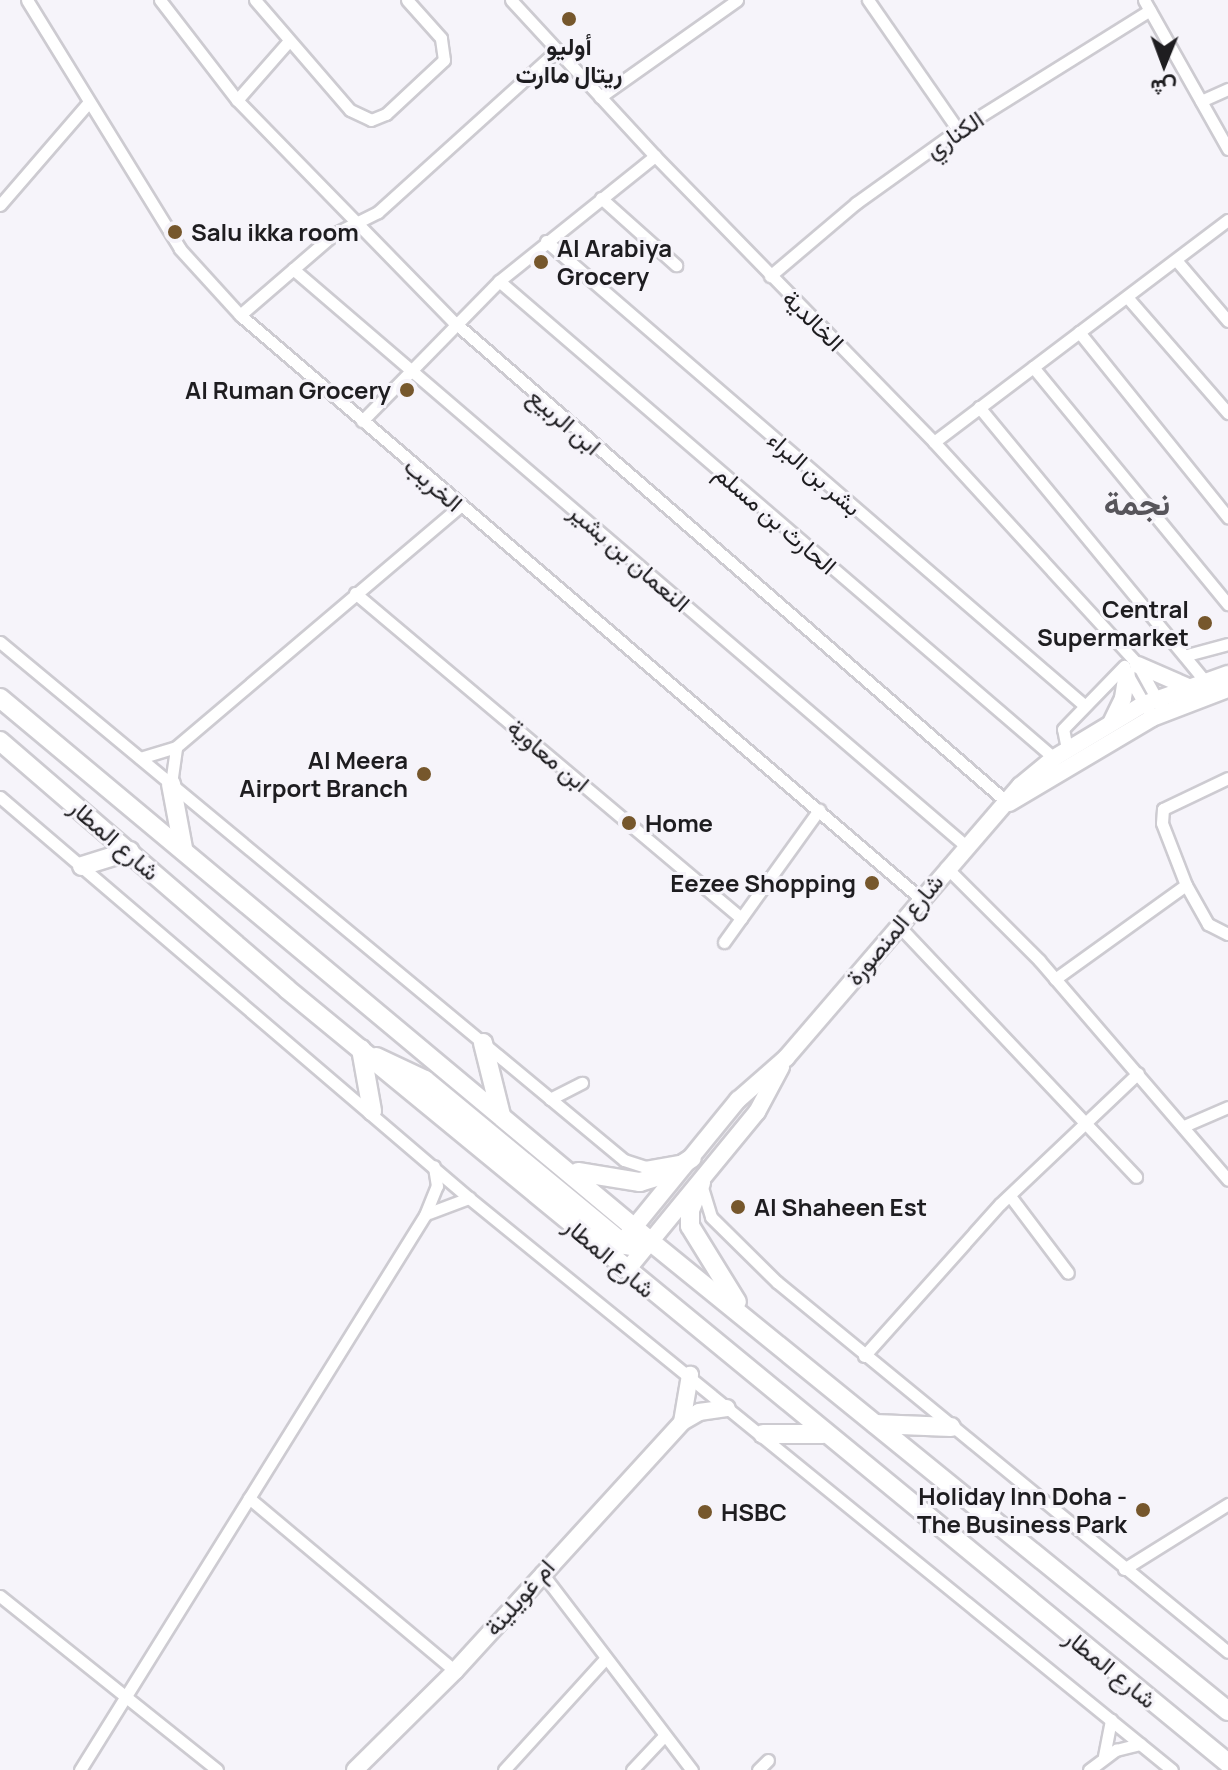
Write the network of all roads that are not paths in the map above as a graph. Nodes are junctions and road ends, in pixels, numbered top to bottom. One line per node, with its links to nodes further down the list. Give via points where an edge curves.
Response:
1 (27, 0): 15 (street, الخريب)
2 (160, 0): 13 (street, ابن الربيع)
3 (255, 0): 9 (street)
4 (407, 0): 9 (street, via 441,38 446,53 440,67 380,118 356,116)
5 (511, 0): 10 (street, الخالدية)
6 (737, 0): 12 (street)
7 (868, 0): 16 (street)
8 (1147, 5): 14 (street); 16 (street, الكناري)
9 (288, 42): 13 (street)
10 (557, 50): 12 (street, الخالدية); 22 (street, via 378,212)
11 (1228, 89): 14 (street)
12 (600, 97): 18 (street, الخالدية)
13 (237, 100): 22 (street, ابن الربيع)
14 (1201, 101): 17 (street)
15 (89, 102): 20 (street); 30 (street, الخريب, via 180,249)
16 (958, 130): 27 (street, الكناري, via 856,203)
17 (1228, 149)
18 (655, 156): 19 (street); 27 (street, الخالدية)
19 (601, 198): 23 (street); 25 (street)
20 (0, 205)
21 (1228, 220): 24 (street)
22 (355, 224): 26 (street, via 334,234); 32 (street, ابن الربيع)
23 (546, 241): 28 (street); 53 (street, بشر بن البراء)
24 (1176, 260): 29 (street); 31 (street)
25 (676, 265)
26 (293, 269): 30 (street); 35 (street, النعمان بن بشير)
27 (770, 276): 39 (street, الخالدية)
28 (499, 281): 32 (street); 58 (street, الحارث بن مسلم)
29 (1127, 297): 33 (street); 37 (street)
30 (240, 315): 38 (street, الخريب)
31 (1228, 321)
32 (454, 322): 35 (street); 65 (street, ابن الربيع)
33 (1079, 332): 34 (street); 41 (street)
34 (1033, 367): 36 (street); 43 (street)
35 (411, 369): 38 (street); 67 (street, النعمان بن بشير)
36 (979, 407): 39 (street); 46 (street)
37 (1228, 413)
38 (362, 421): 40 (street, الخريب)
39 (934, 442): 47 (street, الخالدية, via 1113,642)
40 (459, 507): 42 (street); 66 (street, الخريب)
41 (1228, 517)
42 (355, 593): 57 (street); 74 (street, ابن معاوية)
43 (1228, 604)
44 (0, 642): 60 (street)
45 (1228, 644): 46 (street)
46 (1187, 655): 49 (street)
47 (1130, 668): 50 (main road); 53 (street); 54 (street, الخالدية); 55 (main road)
48 (1228, 674): 49 (main road, شارع المنصورة)
49 (1206, 682): 50 (main road, شارع المنصورة)
50 (1188, 687): 54 (main road, شارع المنصورة)
51 (1228, 689): 54 (main road, شارع المنصورة)
52 (0, 698): 68 (main road, شارع المطار)
53 (1084, 705): 58 (street, via 1063,729)
54 (1154, 708): 55 (main road, شارع المنصورة); 65 (main road, شارع المنصورة)
55 (1112, 721): 58 (main road, شارع المنصورة)
56 (0, 741): 61 (main road, شارع المطار)
57 (176, 747): 60 (street); 63 (street)
58 (1061, 753): 65 (main road, شارع المنصورة)
59 (0, 757): 61 (main road)
60 (140, 758): 63 (street)
61 (29, 763): 69 (main road, شارع المطار)
62 (1228, 778): 72 (street, via 1163,809 1162,823)
63 (171, 784): 68 (main road); 79 (street)
64 (0, 797): 70 (street, شارع المطار)
65 (1008, 803): 67 (main road, شارع المنصورة)
66 (819, 810): 73 (street, الخريب); 74 (street)
67 (966, 846): 71 (main road, شارع المنصورة)
68 (183, 848): 87 (main road, شارع المطار)
69 (130, 851): 70 (main road); 80 (main road, شارع المطار)
70 (82, 866): 86 (street, شارع المطار)
71 (946, 867): 73 (main road, شارع المنصورة); 78 (street)
72 (1186, 885): 76 (street, via 1208,924); 78 (street)
73 (920, 898): 75 (main road, شارع المنصورة)
74 (741, 918): 77 (street)
75 (897, 924): 81 (main road, شارع المنصورة); 88 (street)
76 (1228, 934)
77 (724, 942)
78 (1055, 979): 82 (street)
79 (483, 1043): 84 (street); 87 (main road)
80 (365, 1052): 86 (main road); 101 (main road, شارع المطار)
81 (785, 1052): 90 (main road, شارع المنصورة); 95 (main road, شارع المنصورة, via 757,1112)
82 (1138, 1073): 88 (street); 89 (street)
83 (582, 1083): 84 (street)
84 (550, 1099): 90 (street, via 624,1160 655,1167)
85 (1228, 1107): 89 (street)
86 (372, 1111): 91 (street, شارع المطار)
87 (501, 1115): 92 (main road, شارع المطار)
88 (1086, 1121): 93 (street); 96 (street)
89 (1184, 1126): 94 (street)
90 (692, 1158): 92 (main road, via 661,1177 633,1183); 99 (main road, شارع المنصورة)
91 (434, 1166): 97 (street, شارع المطار); 98 (street, via 437,1186)
92 (570, 1169): 99 (main road, شارع المطار)
93 (1136, 1177)
94 (1228, 1180)
95 (701, 1183): 100 (main road, شارع المنصورة); 104 (main road, via 690,1210 694,1236); 105 (street, via 714,1221)
96 (1010, 1196): 103 (street); 105 (street)
97 (469, 1198): 98 (street); 106 (street, شارع المطار)
98 (425, 1215): 113 (street)
99 (635, 1227): 100 (main road, شارع المطار); 101 (main road, شارع المنصورة)
100 (650, 1241): 101 (main road); 102 (main road, شارع المنصورة); 104 (main road, شارع المطار)
101 (616, 1249): 102 (main road, شارع المطار)
102 (627, 1270): 112 (main road, شارع المطار)
103 (1068, 1273)
104 (756, 1326): 109 (main road, شارع المطار)
105 (864, 1356): 110 (street)
106 (690, 1375): 107 (street, شارع المطار); 108 (main road)
107 (727, 1408): 108 (main road, ام غويلينة, via 699,1412); 111 (street, شارع المطار)
108 (682, 1422): 116 (main road, ام غويلينة)
109 (875, 1424): 110 (main road); 122 (main road, شارع المطار)
110 (951, 1427): 115 (street)
111 (763, 1434): 112 (main road); 124 (street, شارع المطار)
112 (823, 1434): 129 (main road, شارع المطار)
113 (249, 1498): 120 (street); 121 (street)
114 (1228, 1504): 115 (street)
115 (1124, 1569): 118 (street)
116 (540, 1572): 119 (street); 120 (main road, ام غويلينة)
117 (0, 1596): 121 (street)
118 (1228, 1652)
119 (604, 1660): 125 (street); 133 (street)
120 (455, 1671): 132 (main road, ام غويلينة)
121 (126, 1695): 130 (street); 131 (street)
122 (1220, 1697): 123 (main road, شارع المطار)
123 (1228, 1711)
124 (1111, 1720): 126 (street, شارع المطار); 127 (street)
125 (664, 1736): 134 (street); 135 (street)
126 (1140, 1744): 127 (street); 138 (street, شارع المطار)
127 (1104, 1757): 137 (street)
128 (768, 1760): 136 (street)
129 (1228, 1763)
130 (80, 1770)
131 (217, 1770)
132 (355, 1770)
133 (504, 1770)
134 (632, 1770)
135 (692, 1770)
136 (758, 1770)
137 (1089, 1770)
138 (1172, 1770)

